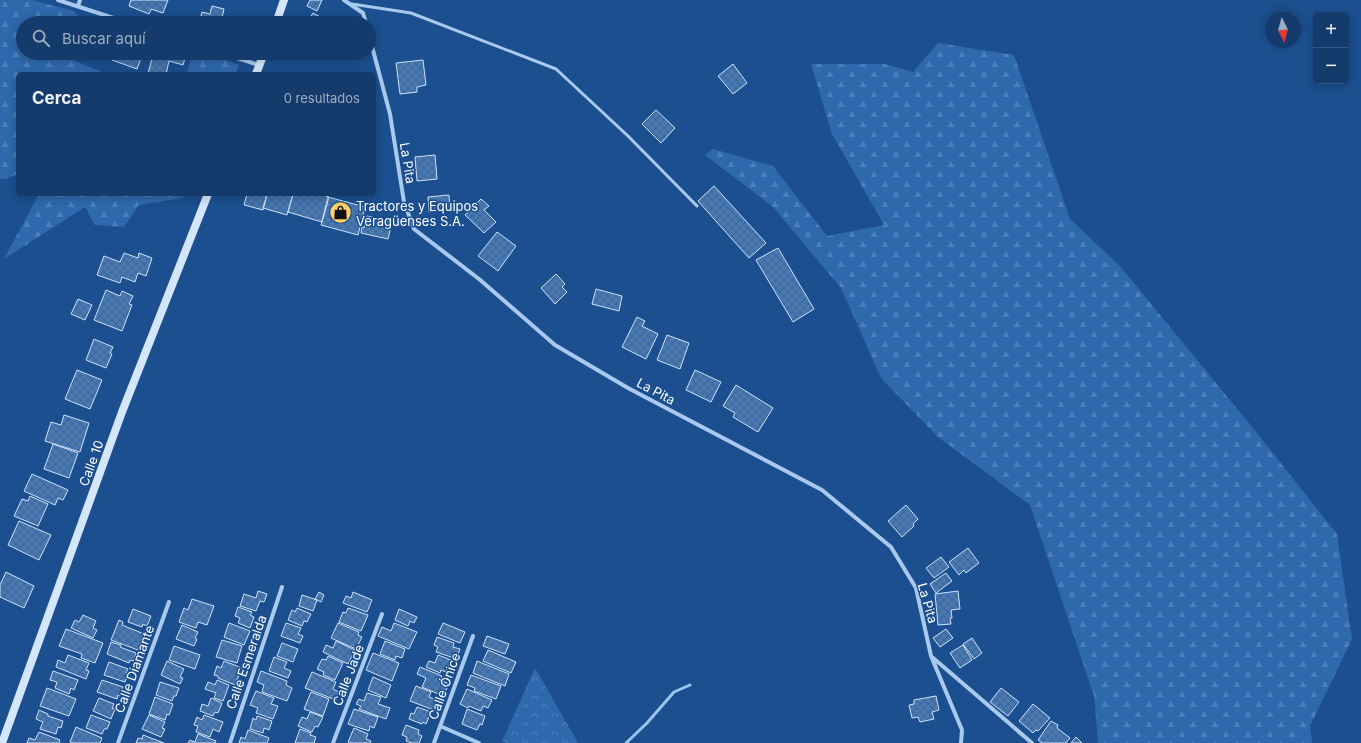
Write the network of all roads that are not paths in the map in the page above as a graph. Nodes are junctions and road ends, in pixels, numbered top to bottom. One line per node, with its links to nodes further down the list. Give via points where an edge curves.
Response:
1 (58, 0): 6 (street)
2 (80, 0): 6 (street)
3 (284, 0): 8 (main road)
4 (344, 0): 5 (street)
5 (350, 4): 9 (street); 16 (lane, via 411,13 556,69 628,136)
6 (78, 6): 7 (street)
7 (109, 16)
8 (278, 16)
9 (364, 16)
10 (244, 60): 13 (street)
11 (262, 60): 13 (main road)
12 (376, 60): 21 (street, La Pita, via 390,114 404,202 414,229 480,279 555,345 628,388 828,494 891,547 916,588)
13 (260, 65): 14 (main road)
14 (257, 72)
15 (207, 196): 23 (main road, Calle 10, via 122,412)
16 (697, 206)
17 (282, 587): 25 (street, Calle Esmeralda)
18 (169, 602): 24 (street, Calle Diamante)
19 (382, 614): 26 (street, Calle Jade)
20 (473, 636): 22 (street, Calle Ónice)
21 (931, 656): 29 (street, La Pita, via 962,730); 30 (street)
22 (440, 726): 27 (street, Calle Ónice); 28 (street)
23 (2, 743)
24 (118, 743)
25 (230, 743)
26 (333, 743)
27 (434, 743)
28 (479, 743)
29 (961, 743)
30 (1032, 743)

